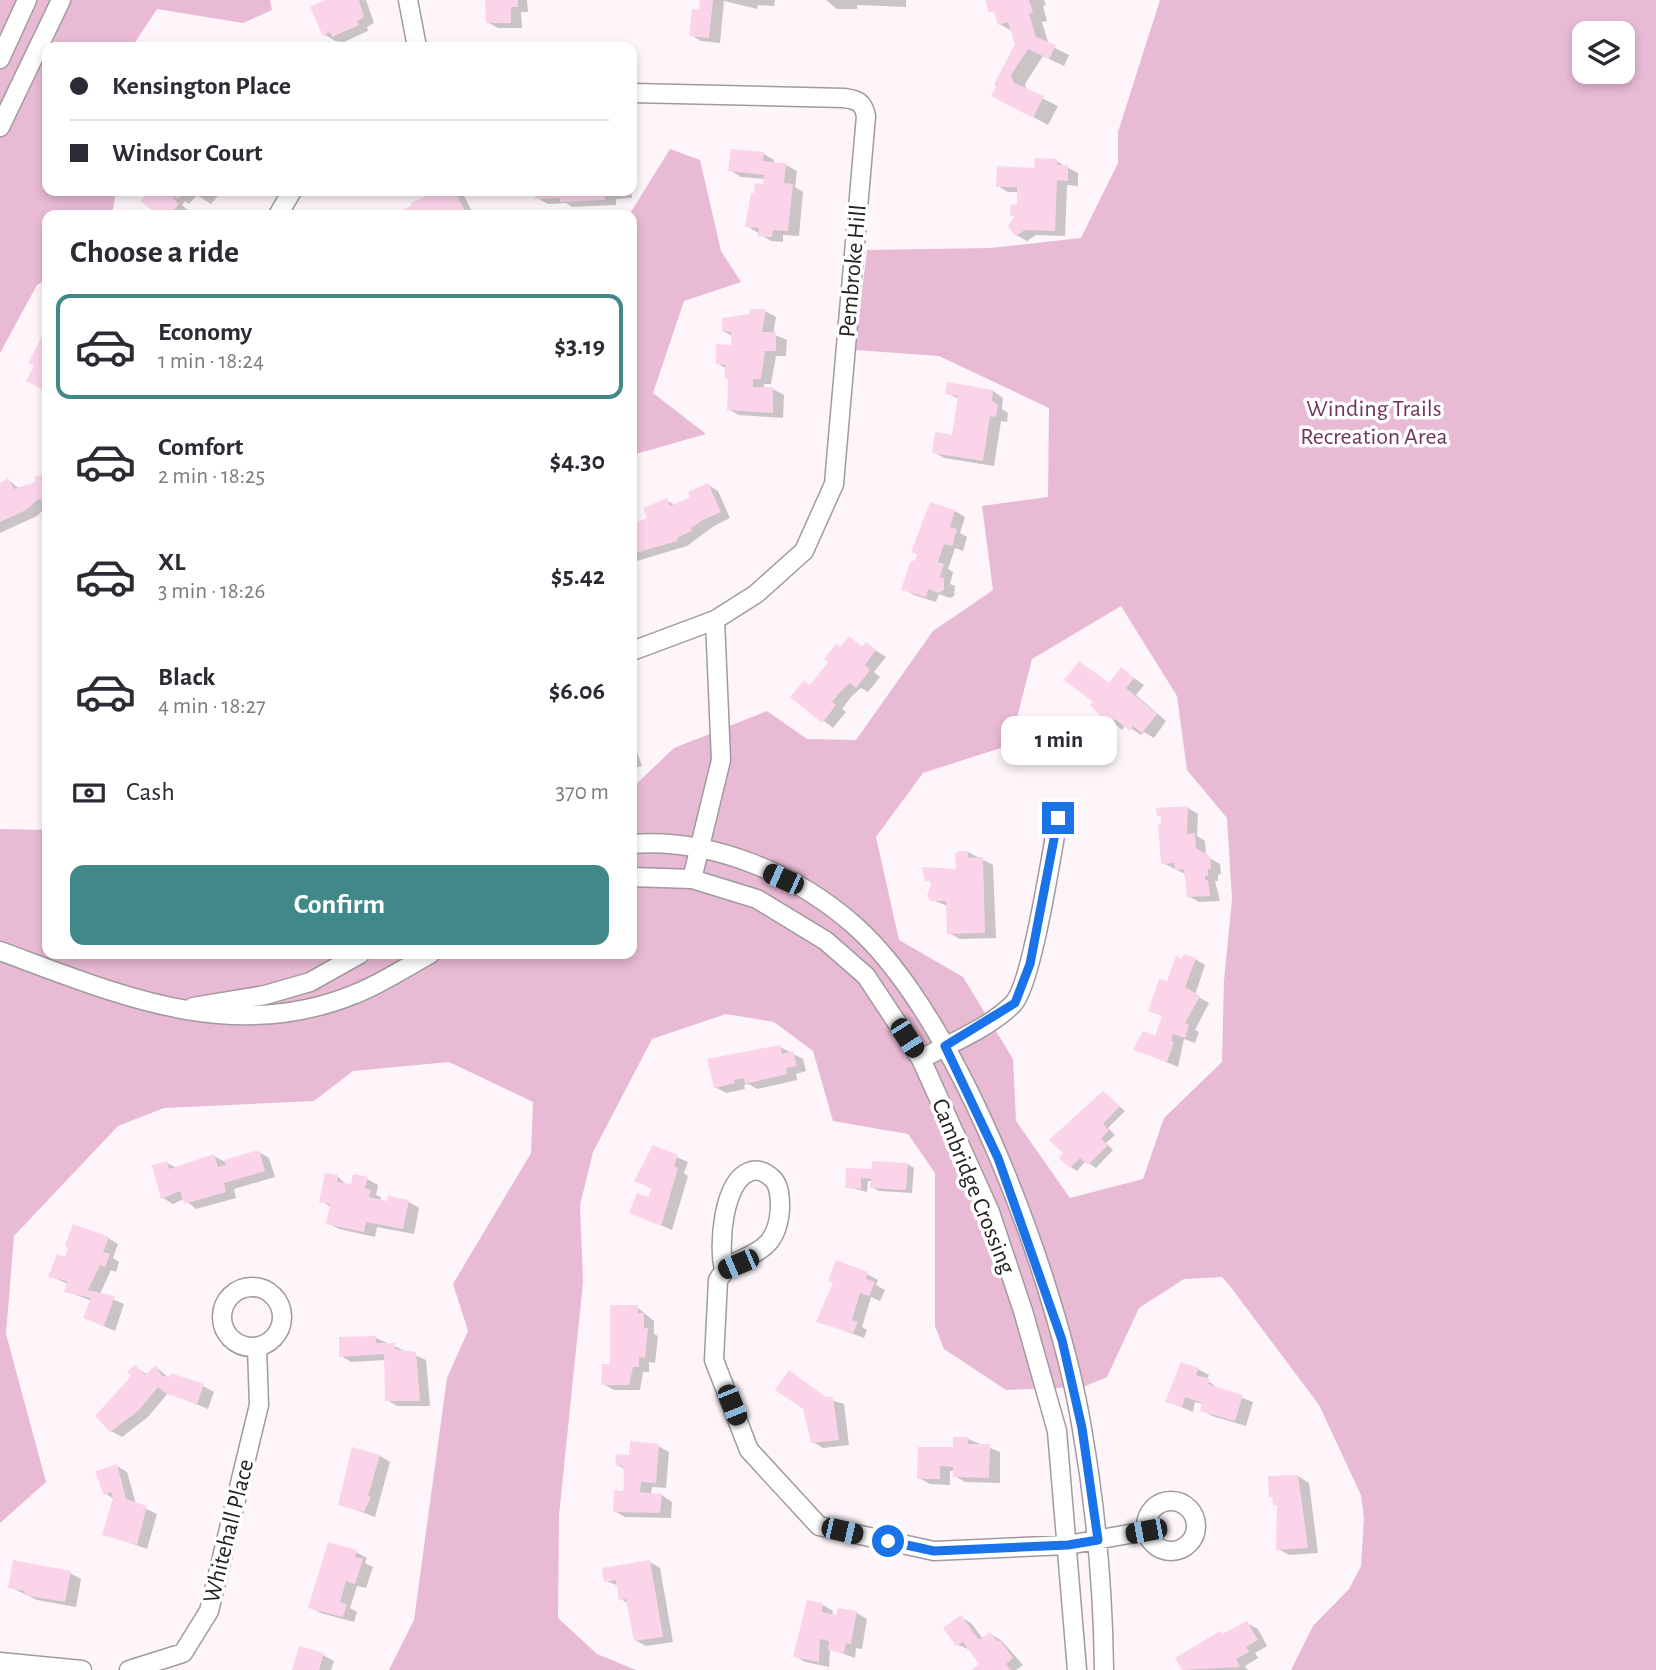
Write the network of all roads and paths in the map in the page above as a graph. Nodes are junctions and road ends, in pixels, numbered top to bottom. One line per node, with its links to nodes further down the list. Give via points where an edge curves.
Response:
1 (27, 0): 5 (street)
2 (61, 0): 7 (street)
3 (408, 0): 4 (street)
4 (416, 42)
5 (0, 59)
6 (637, 93): 8 (street, Pembroke Hill, via 844,98 857,100 866,116 834,484 804,551 755,594)
7 (0, 127)
8 (715, 620): 9 (street, Pembroke Hill); 12 (street, via 721,760)
9 (637, 650)
10 (1058, 818): 19 (street, via 1030,964 1015,1003)
11 (637, 844): 12 (street, Cambridge Crossing)
12 (700, 846): 14 (street); 19 (street, Cambridge Crossing, via 801,887 854,926 902,979)
13 (637, 877): 14 (street, Cambridge Crossing)
14 (692, 879): 20 (street, Cambridge Crossing, via 757,899 826,941 866,976)
15 (0, 951): 18 (street, via 129,999)
16 (351, 959): 18 (street, via 310,982)
17 (421, 959): 18 (street, via 356,994 312,1008 230,1017)
18 (186, 1009)
19 (945, 1046): 20 (street); 24 (street, Cambridge Crossing, via 998,1158 1062,1340 1082,1428)
20 (921, 1059): 25 (street, Cambridge Crossing, via 990,1212 1023,1311 1057,1431)
21 (724, 1269): 21 (street, via 751,1258 779,1224 776,1182 765,1172 744,1173 731,1187 720,1243); 25 (street, via 718,1280 714,1360 749,1450 818,1526 934,1551)
22 (257, 1347): 28 (street, Whitehall Place, via 259,1405 209,1611 183,1653)
23 (1146, 1531): 24 (street)
24 (1098, 1540): 25 (street); 30 (street, Cambridge Crossing)
25 (1068, 1545): 29 (street, Cambridge Crossing)
26 (0, 1662): 27 (street)
27 (82, 1670)
28 (129, 1670)
29 (1077, 1670)
30 (1104, 1670)

